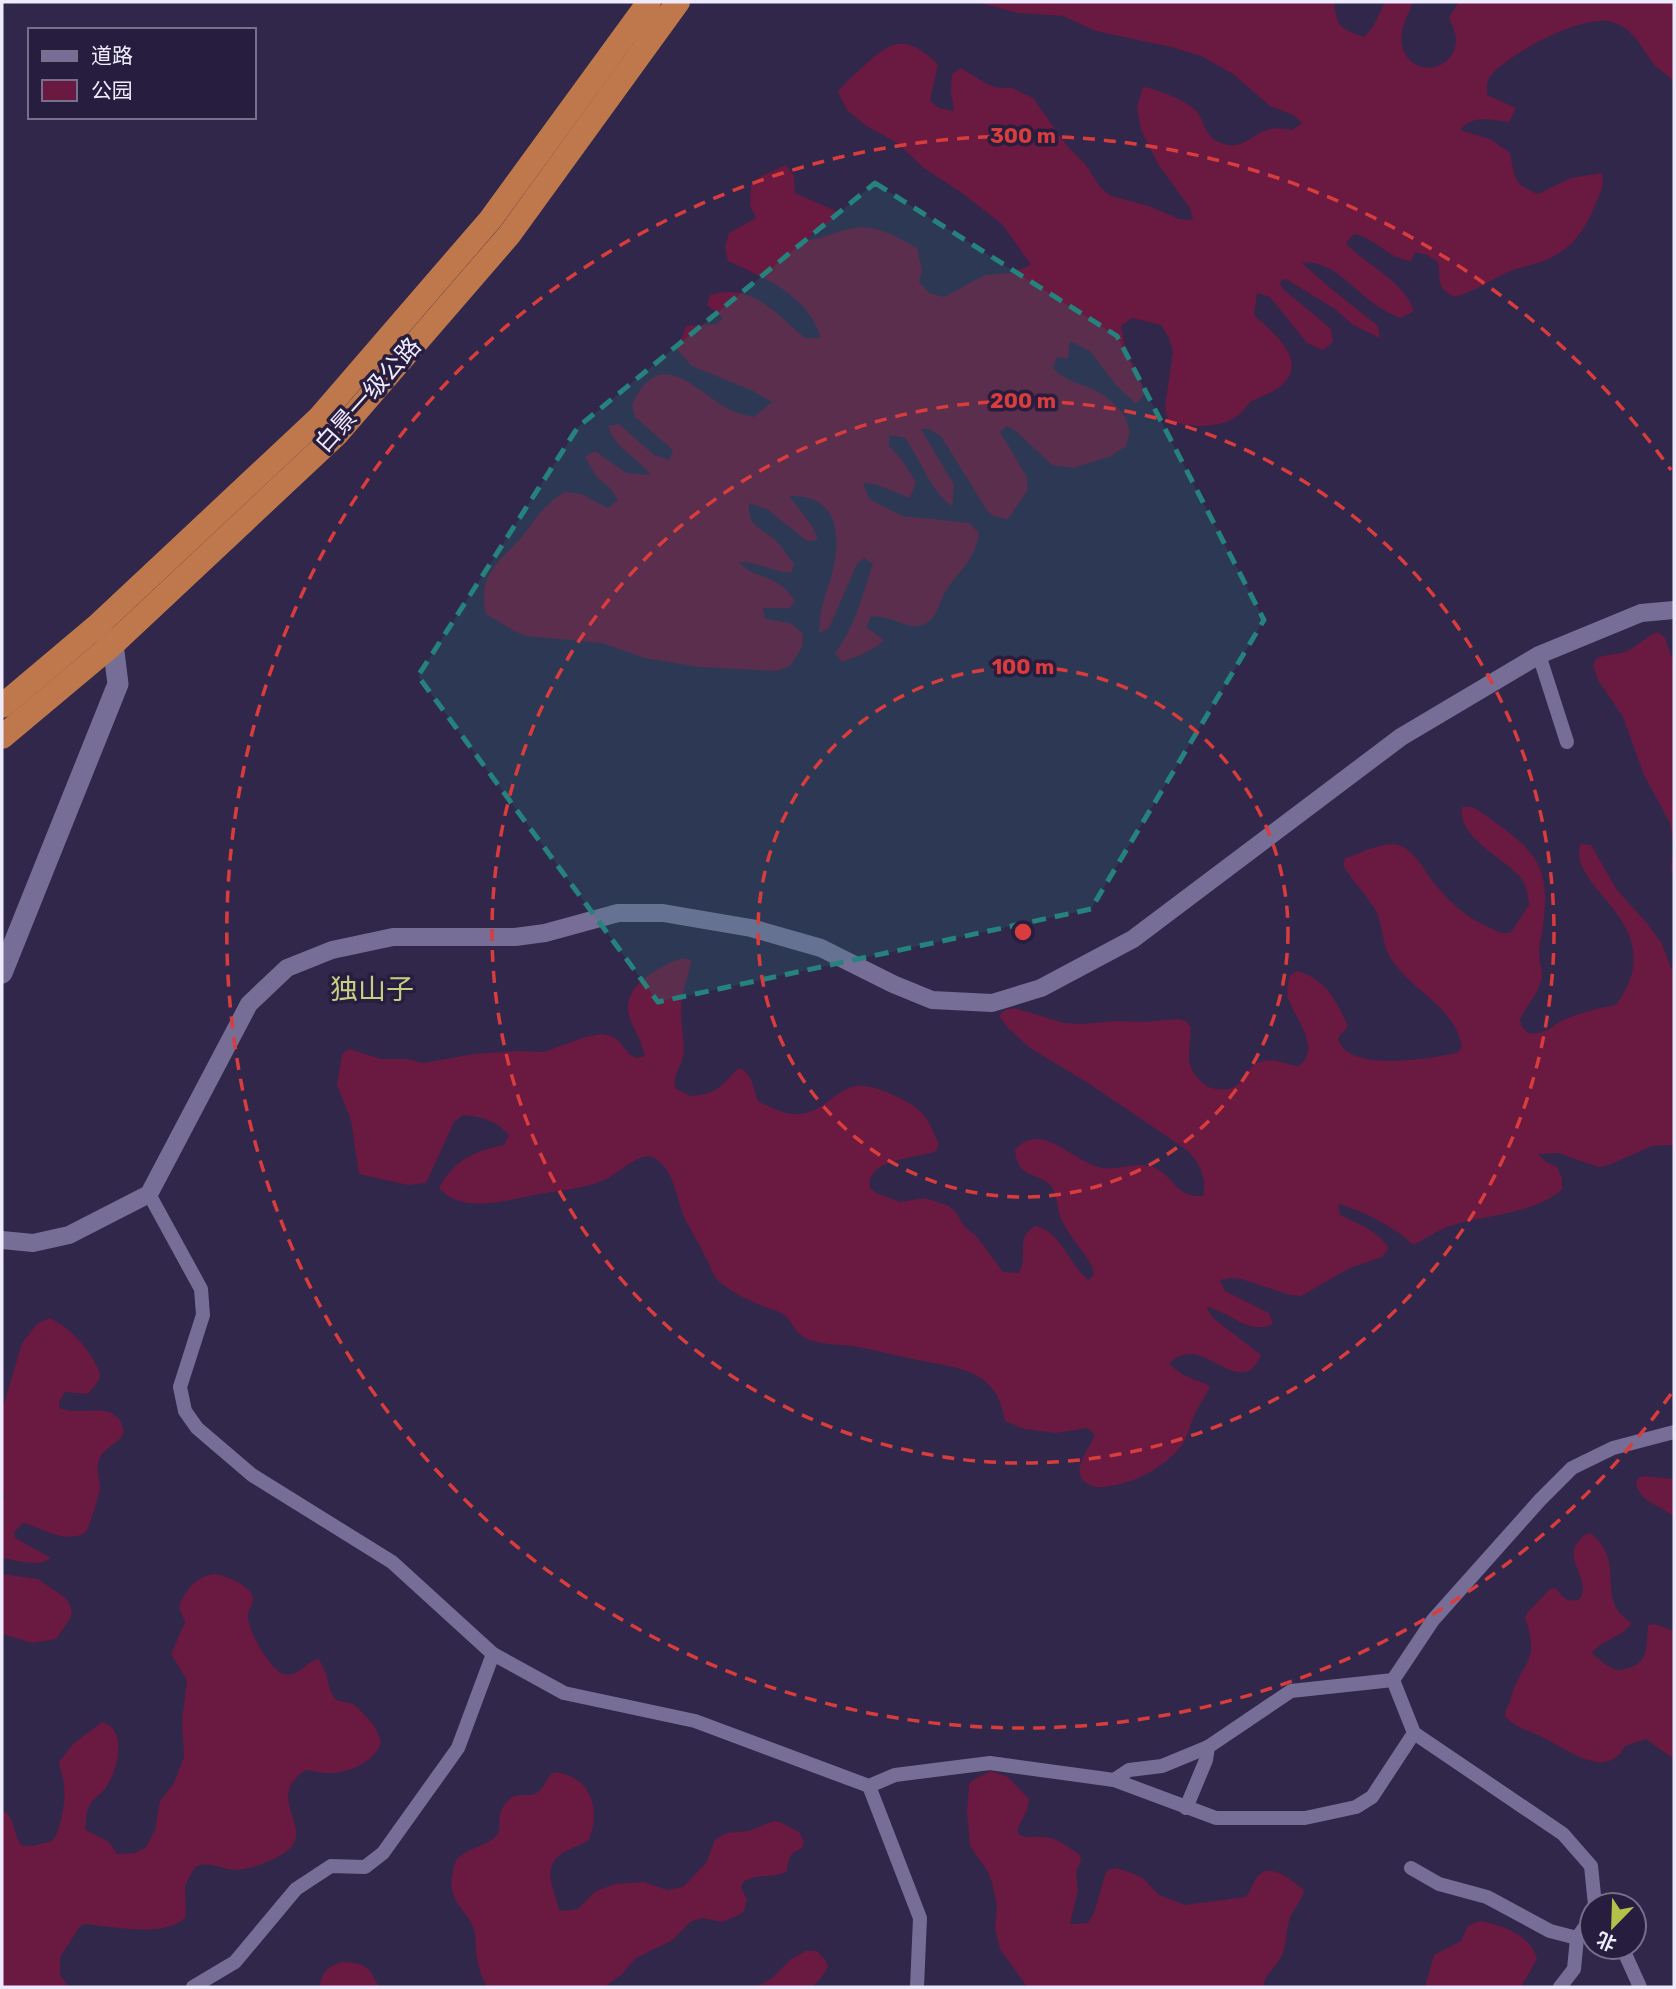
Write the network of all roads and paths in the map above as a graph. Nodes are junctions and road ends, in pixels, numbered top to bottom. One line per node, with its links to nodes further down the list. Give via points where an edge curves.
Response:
1 (649, 2): 4 (highway, 白景一级公路, via 490,220 319,418)
2 (678, 2): 4 (highway, 白景一级公路, via 509,235 337,434)
3 (1674, 610): 5 (street, via 1641,613)
4 (105, 635): 6 (highway, 白景一级公路); 7 (highway, 白景一级公路); 9 (main road, via 118,684)
5 (1539, 656): 8 (street); 10 (street, via 1401,737 1133,939 1041,988 992,1003 932,1000 821,948 751,928 663,913 618,913 515,937 393,937 332,950 288,968 249,1004)
6 (2, 706)
7 (2, 737)
8 (1567, 742)
9 (2, 973)
10 (149, 1194): 11 (street, via 69,1235 33,1243); 13 (street, via 201,1289 203,1315 180,1387 185,1411 197,1428 252,1475 392,1562)
11 (2, 1240)
12 (1674, 1432): 14 (street, via 1613,1448 1572,1468 1433,1620)
13 (493, 1654): 18 (street, via 564,1693 695,1721); 24 (street, via 458,1748 383,1853 365,1867 331,1866 296,1889 235,1962)
14 (1393, 1679): 15 (street); 16 (street, via 1291,1691)
15 (1414, 1733): 19 (street, via 1372,1797 1356,1807 1305,1818 1216,1818); 21 (street, via 1563,1835 1591,1866)
16 (1208, 1747): 17 (street, via 1162,1766 1129,1770); 19 (street)
17 (1114, 1780): 18 (street, via 989,1763 895,1775); 19 (street)
18 (869, 1786): 25 (street, via 920,1918)
19 (1186, 1808)
20 (1411, 1868): 22 (street, via 1439,1884 1487,1897 1550,1931)
21 (1594, 1891)
22 (1577, 1938): 26 (street, via 1574,1969)
23 (1628, 1961): 27 (street)
24 (193, 1987)
25 (917, 1987)
26 (1560, 1987)
27 (1640, 1987)

